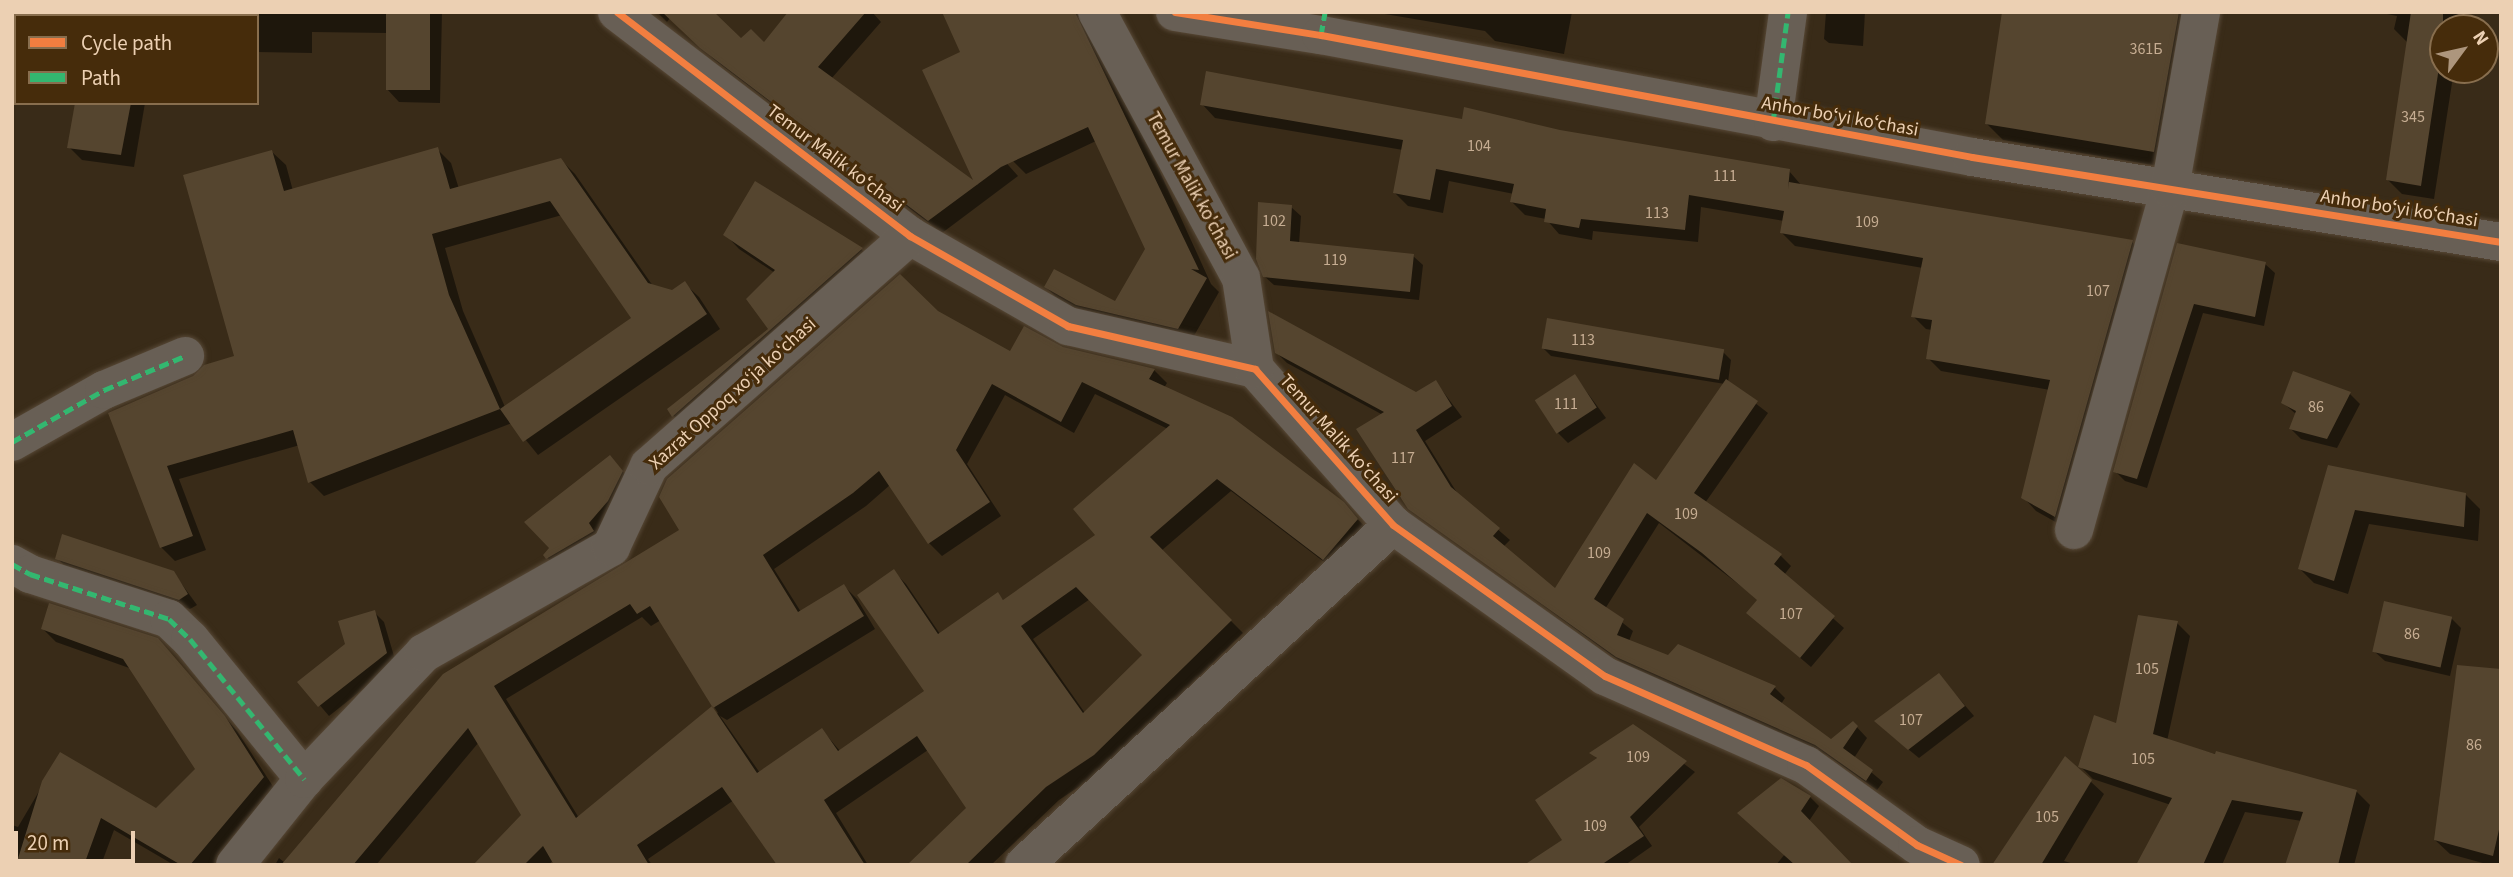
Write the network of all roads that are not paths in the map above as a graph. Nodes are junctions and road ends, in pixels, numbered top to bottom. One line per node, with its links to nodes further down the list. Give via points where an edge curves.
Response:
1 (617, 12): 9 (street, Temur Malik koʻchasi)
2 (1097, 12): 12 (street, Temur Malik ko'chasi, via 1241,278)
3 (1175, 12): 6 (street, Anhor boʻyi koʻchasi)
4 (1788, 12): 7 (street)
5 (2202, 12): 8 (street)
6 (1323, 24): 7 (street, Anhor boʻyi koʻchasi)
7 (1773, 122): 8 (street, Anhor boʻyi koʻchasi)
8 (2170, 188): 10 (street, Anhor boʻyi koʻchasi); 15 (street)
9 (910, 236): 12 (street, Temur Malik koʻchasi, via 1068,326); 17 (street, Xazrat Oppoq xo‘ja ko‘chasi, via 649,466 611,547 424,653)
10 (2501, 242)
11 (184, 356): 13 (street, via 104,390)
12 (1255, 369): 14 (street, Temur Malik koʻchasi)
13 (12, 442)
14 (1393, 525): 19 (street); 20 (street, Temur Malik koʻchasi, via 1605,676 1806,765 1917,845)
15 (2074, 530)
16 (12, 564): 17 (street, via 169,619)
17 (304, 779): 18 (street, Xazrat Oppoq xo‘ja ko‘chasi)
18 (235, 865)
19 (1024, 865)
20 (1961, 865)

